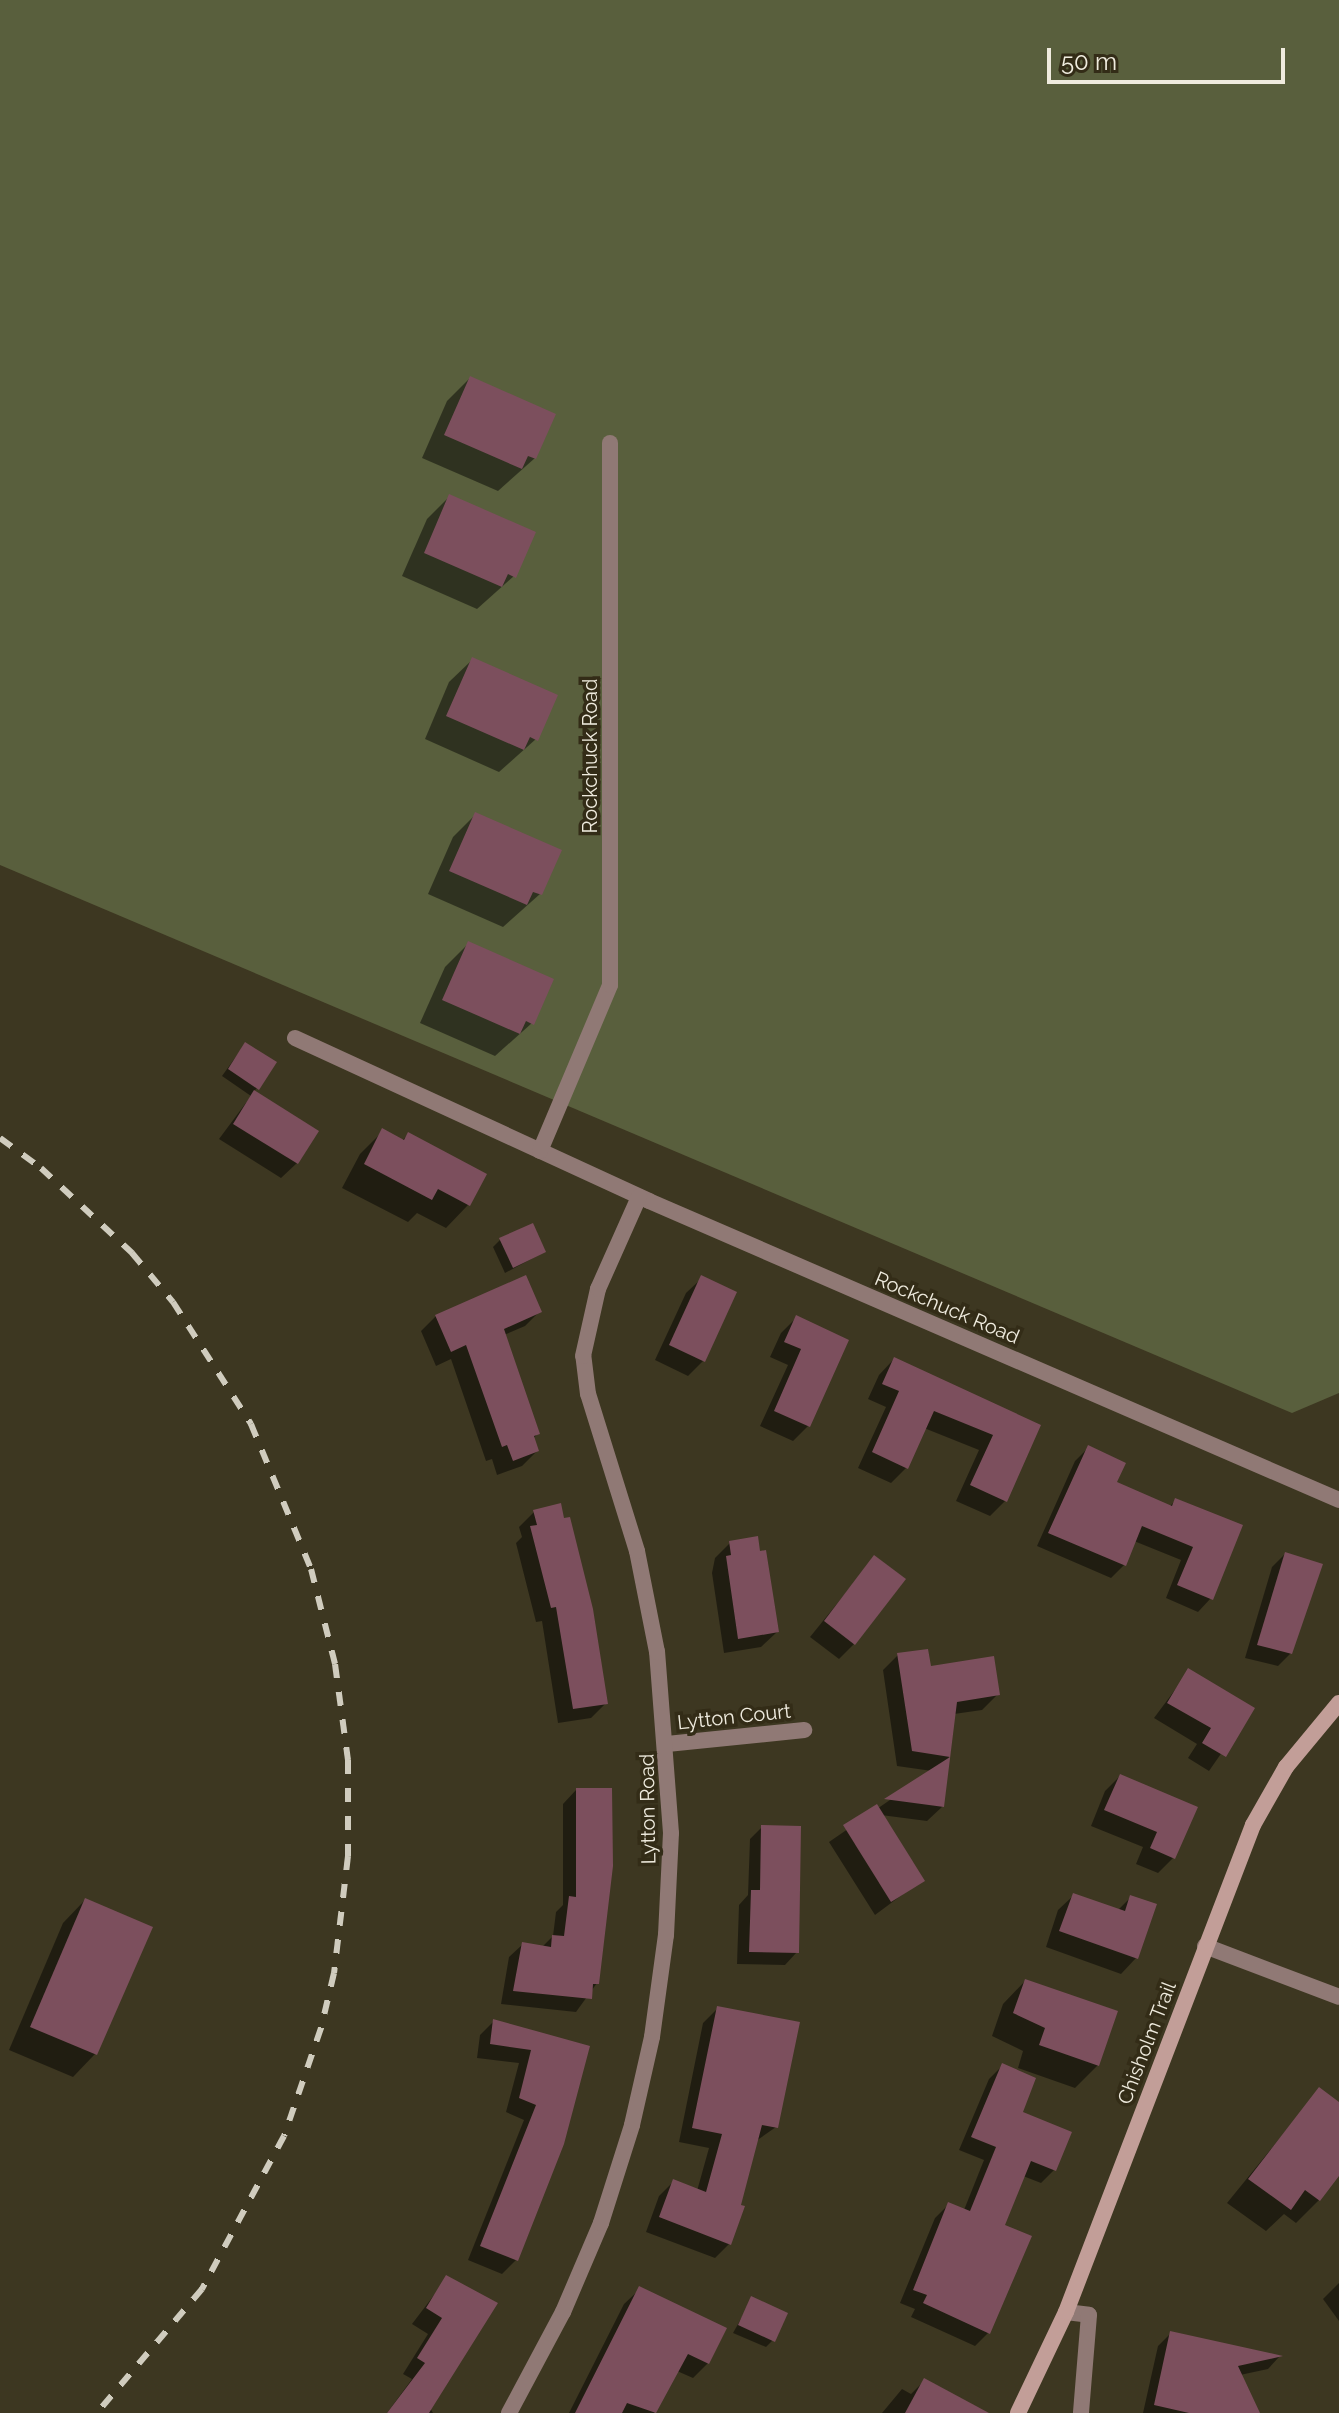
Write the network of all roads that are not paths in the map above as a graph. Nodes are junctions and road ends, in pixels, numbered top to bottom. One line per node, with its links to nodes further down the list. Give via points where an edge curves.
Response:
1 (610, 443): 3 (street, Rockchuck Road, via 610,985)
2 (295, 1038): 3 (street, Rockchuck Road)
3 (540, 1151): 4 (street, Rockchuck Road)
4 (639, 1197): 5 (street, Rockchuck Road); 8 (street, Lytton Road, via 598,1289 583,1356 588,1394 637,1551 657,1652)
5 (1339, 1500)
6 (1339, 1703): 9 (street, Chisholm Trail, via 1286,1767 1253,1825)
7 (804, 1730): 8 (street, Lytton Court)
8 (667, 1744): 12 (street, Lytton Road, via 671,1833 666,1935 652,2037 632,2125 601,2223 563,2312)
9 (1205, 1946): 10 (street); 11 (street, Chisholm Trail)
10 (1339, 1997)
11 (1066, 2312): 13 (street, Chisholm Trail); 14 (street, via 1089,2315)
12 (509, 2413)
13 (1018, 2413)
14 (1081, 2413)

